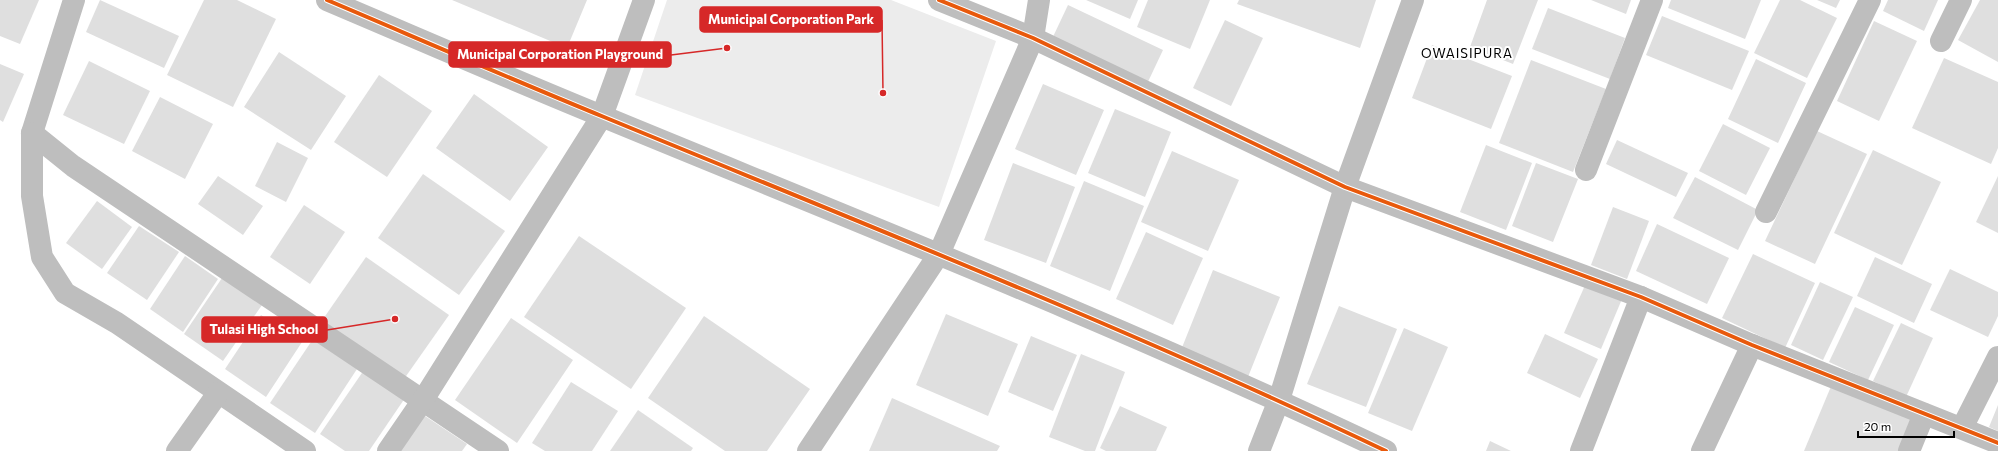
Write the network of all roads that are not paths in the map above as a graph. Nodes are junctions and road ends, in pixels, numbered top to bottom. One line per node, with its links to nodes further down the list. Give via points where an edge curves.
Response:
1 (74, 0): 13 (street)
2 (327, 0): 12 (street)
3 (644, 0): 12 (street)
4 (939, 0): 10 (street)
5 (1039, 0): 10 (street)
6 (1413, 0): 15 (street)
7 (1652, 0): 14 (street)
8 (1870, 0): 16 (street)
9 (1961, 0): 11 (street)
10 (1033, 38): 15 (street); 17 (street)
11 (1941, 41)
12 (602, 116): 17 (street); 22 (street)
13 (32, 132): 21 (street, via 32,196 42,257 65,293 117,323); 22 (street, via 73,166)
14 (1586, 170)
15 (1345, 187): 18 (street); 23 (street)
16 (1766, 212)
17 (939, 254): 23 (street); 31 (street)
18 (1641, 298): 19 (street); 34 (street)
19 (1752, 345): 24 (street); 35 (street)
20 (1998, 357): 25 (street)
21 (218, 393): 27 (street); 28 (street)
22 (423, 400): 29 (street); 30 (street)
23 (1279, 400): 32 (street); 33 (street)
24 (1924, 414): 25 (street); 36 (street)
25 (1962, 428): 26 (street)
26 (1998, 443)
27 (177, 451)
28 (305, 451)
29 (388, 451)
30 (498, 451)
31 (808, 451)
32 (1259, 451)
33 (1386, 451)
34 (1581, 451)
35 (1702, 451)
36 (1909, 451)

